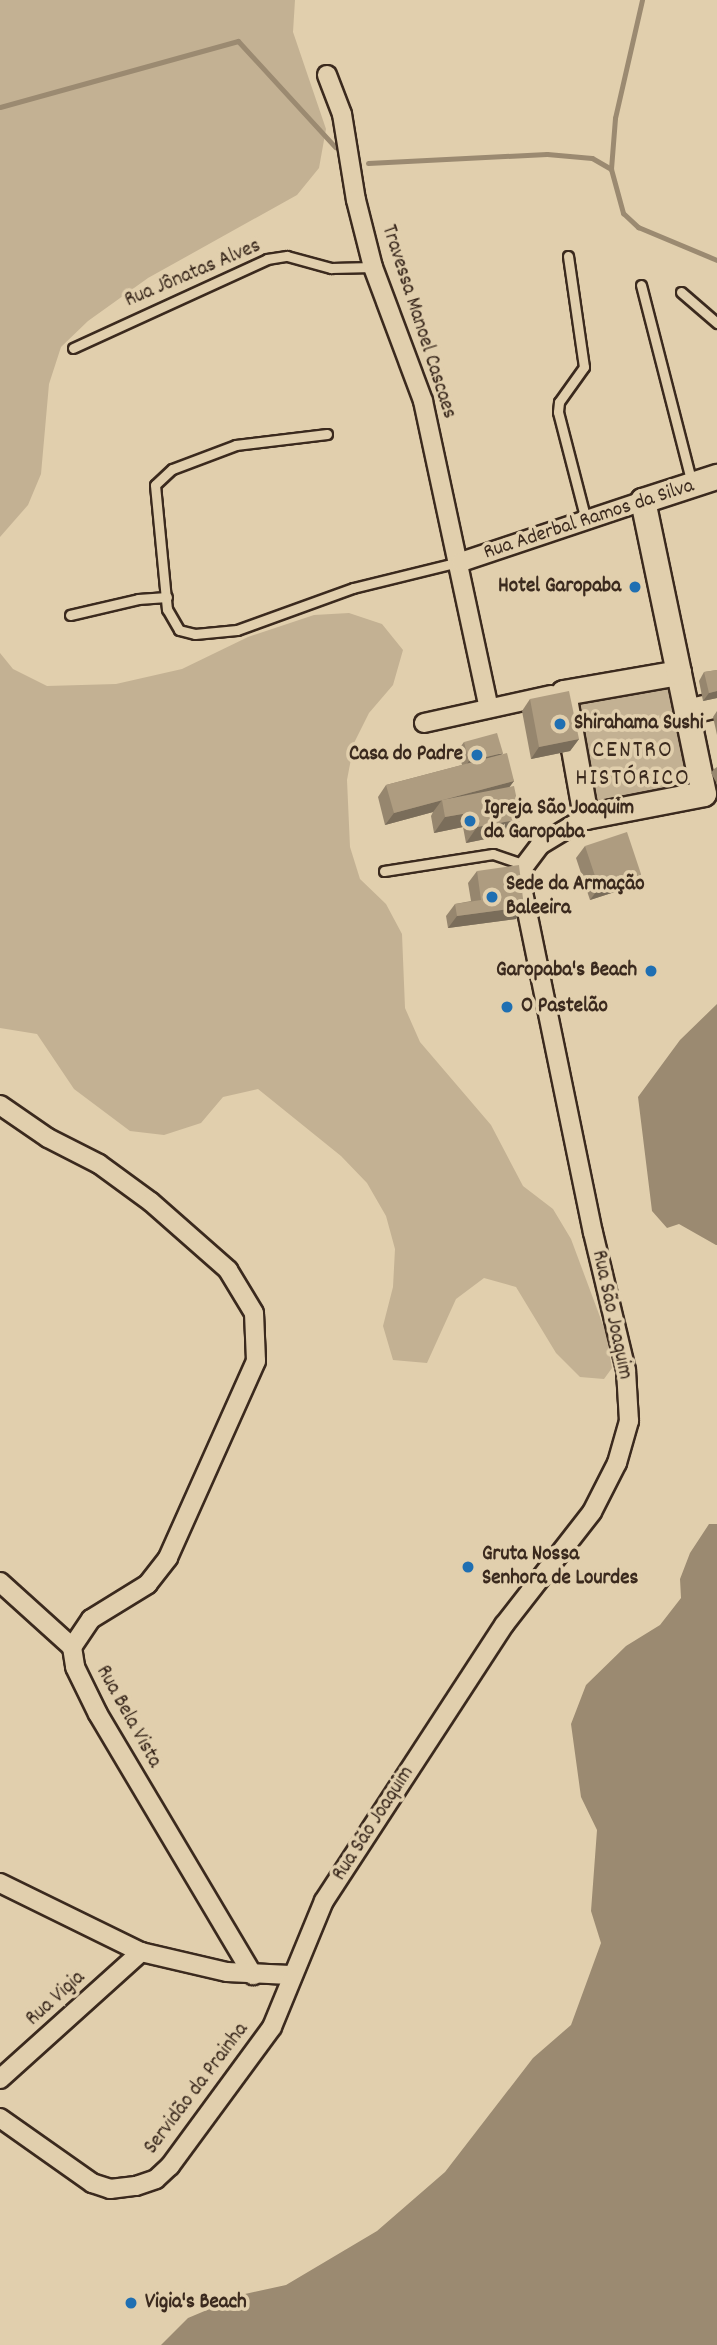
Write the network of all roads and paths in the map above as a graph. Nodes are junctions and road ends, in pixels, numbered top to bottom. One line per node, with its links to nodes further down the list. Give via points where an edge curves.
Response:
1 (327, 75): 3 (street, Travessa Manoel Cascaes, via 342,114 356,201)
2 (568, 256): 12 (lane, via 584,367 559,402 558,412)
3 (373, 267): 7 (lane, Rua Jônatas Alves, via 331,268 286,256 267,259); 13 (street, Travessa Manoel Cascaes, via 423,401)
4 (641, 285): 10 (lane)
5 (681, 292): 6 (lane)
6 (717, 323)
7 (73, 348)
8 (327, 434): 14 (lane, via 254,440 162,476 155,485 154,509)
9 (717, 477): 10 (street, Rua Aderbal Ramos da Silva)
10 (693, 485): 11 (street, Rua Aderbal Ramos da Silva)
11 (643, 501): 12 (street, Rua Aderbal Ramos da Silva); 16 (street)
12 (586, 520): 13 (street, Rua Aderbal Ramos da Silva)
13 (461, 562): 14 (lane, via 373,582 214,633 179,630 167,609); 19 (street, Travessa Manoel Cascaes)
14 (167, 597): 15 (lane)
15 (70, 615)
16 (679, 673): 17 (street); 20 (street)
17 (564, 692): 19 (street); 22 (street)
18 (717, 705): 20 (street)
19 (489, 708): 21 (street)
20 (687, 712): 22 (street, via 704,794)
21 (424, 723)
22 (586, 817): 23 (street, via 540,845)
23 (522, 864): 24 (lane, via 493,854); 31 (street, Rua São Joaquim, via 521,891 626,1370 629,1421 625,1441 592,1511 504,1625 324,1901)
24 (384, 871)
25 (0, 1105): 27 (street, Rua Bela Vista, via 109,1171 228,1270 254,1313 258,1335 256,1362 168,1558 148,1584 91,1619)
26 (0, 1582): 27 (street)
27 (72, 1647): 30 (street, Rua Bela Vista, via 75,1667 98,1714)
28 (0, 1883): 29 (street)
29 (141, 1952): 30 (street); 32 (street, Rua Vigia)
30 (253, 1975): 31 (street)
31 (290, 1975): 33 (street, Servidão da Prainha, via 272,2027 156,2179 110,2189 92,2183)
32 (0, 2079)
33 (0, 2118)

